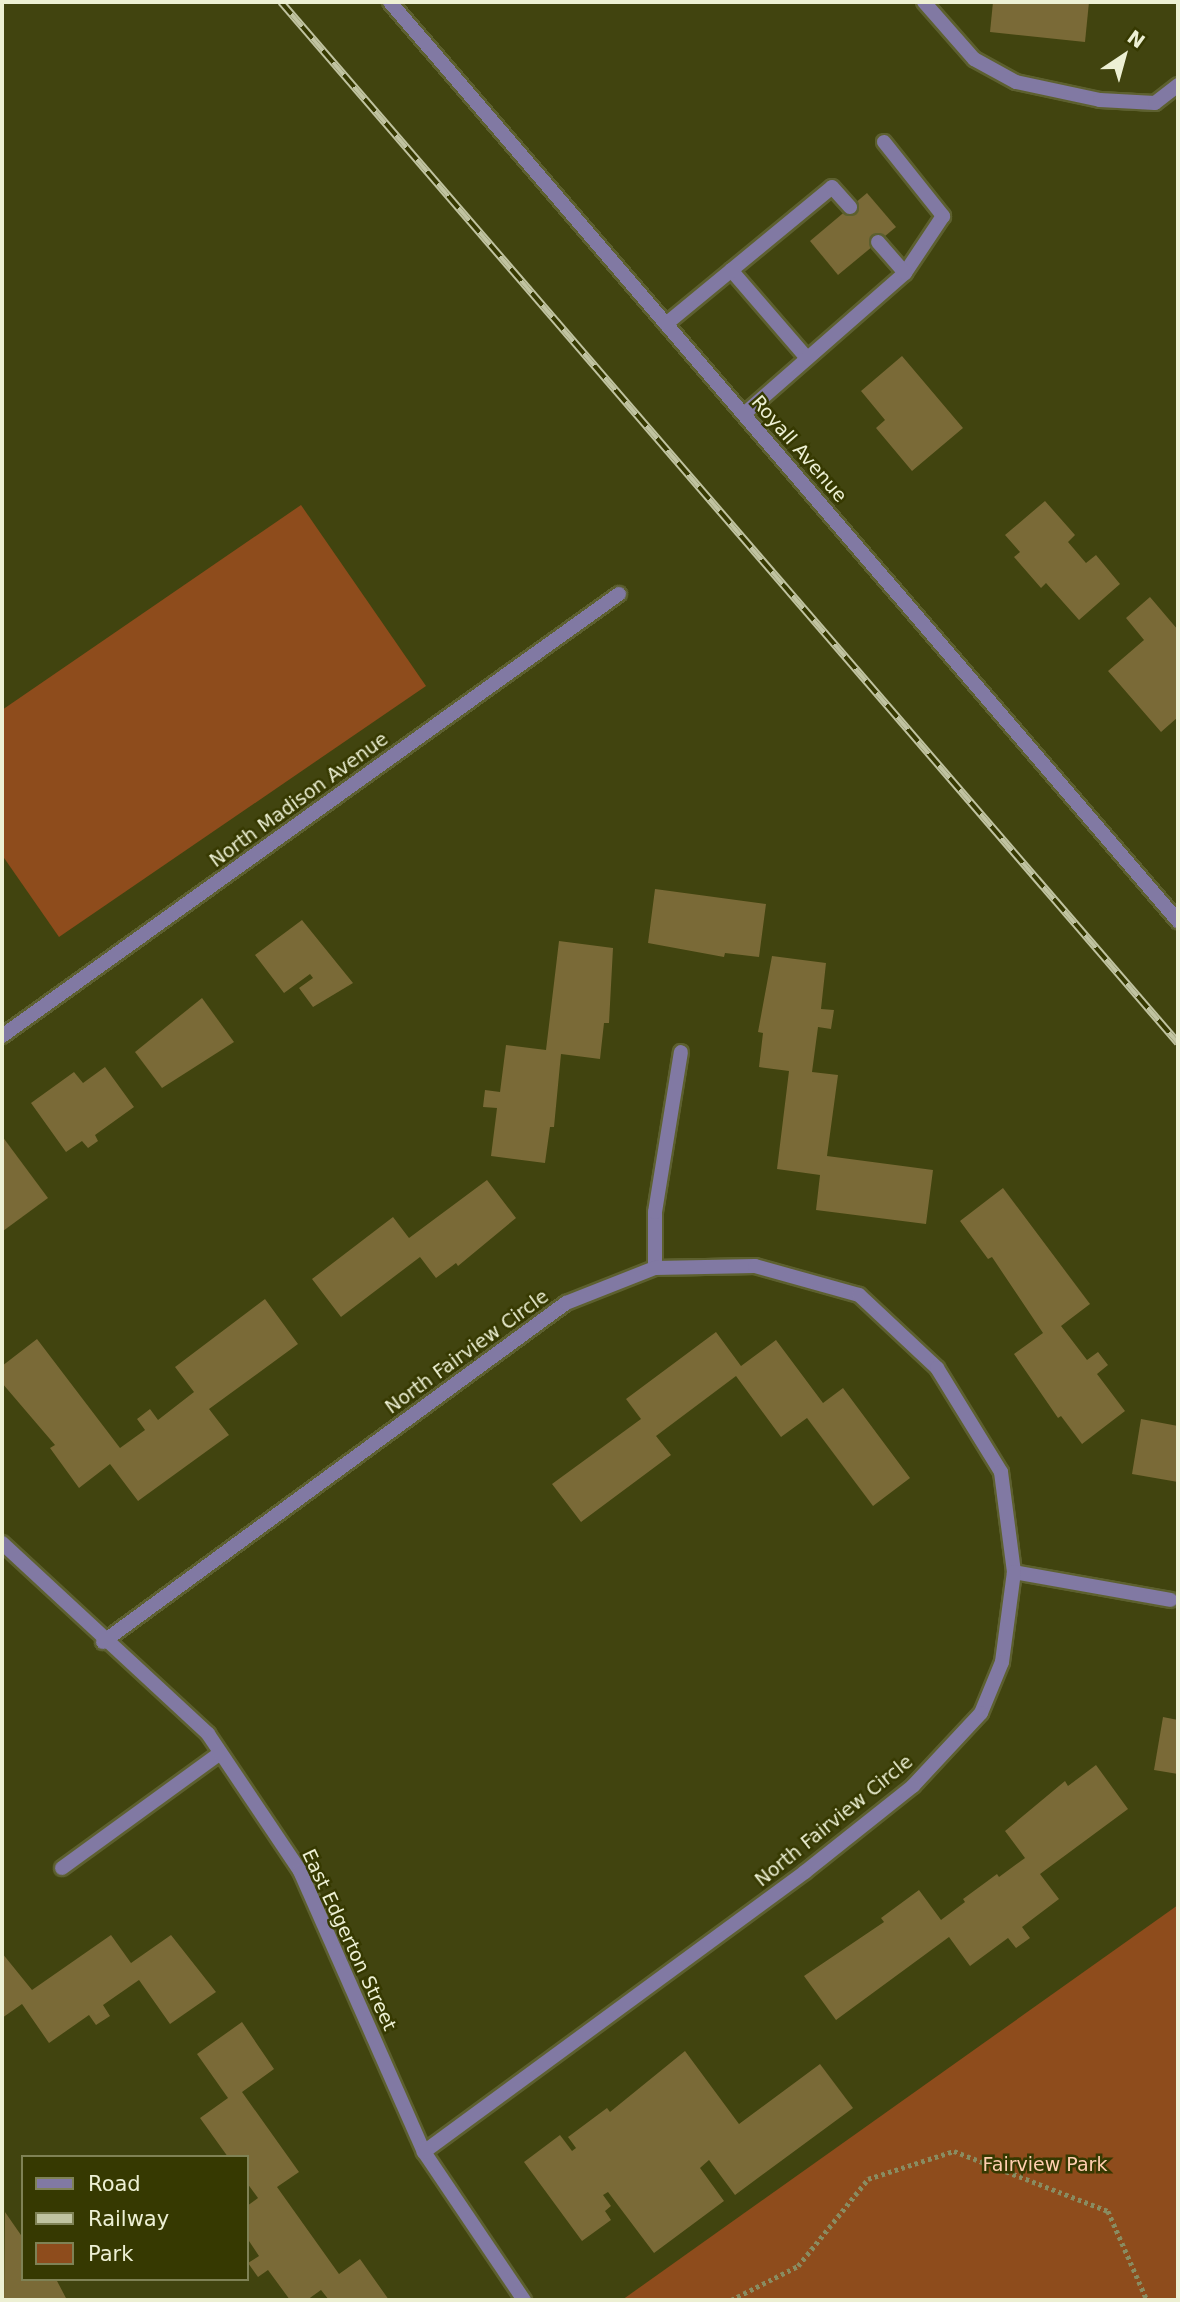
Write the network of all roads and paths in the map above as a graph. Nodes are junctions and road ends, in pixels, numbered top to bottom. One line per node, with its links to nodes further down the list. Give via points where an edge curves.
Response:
1 (390, 2): 9 (street, Royall Avenue)
2 (924, 2): 3 (street, via 974,59 1016,82 1100,100 1155,103)
3 (1178, 85)
4 (884, 142): 8 (street, via 943,216)
5 (849, 207): 7 (street, via 832,187)
6 (878, 242): 8 (street)
7 (731, 270): 9 (street); 10 (street)
8 (905, 273): 10 (street)
9 (666, 324): 11 (street, Royall Avenue)
10 (807, 358): 11 (street)
11 (744, 414): 13 (street, Royall Avenue)
12 (619, 594): 14 (street, North Madison Avenue)
13 (1178, 921)
14 (2, 1036)
15 (681, 1052): 16 (street, via 654,1212)
16 (655, 1268): 18 (street, North Fairview Circle, via 755,1266 859,1294 937,1368 1001,1472); 20 (street, North Fairview Circle, via 566,1303)
17 (2, 1543): 20 (street, East Edgerton Street)
18 (1014, 1572): 19 (street); 23 (street, North Fairview Circle, via 1002,1661 981,1713 913,1786 805,1872)
19 (1171, 1600)
20 (103, 1642): 21 (street, East Edgerton Street, via 208,1734)
21 (220, 1753): 22 (street); 23 (street, East Edgerton Street, via 300,1871)
22 (62, 1868)
23 (424, 2152): 24 (street, East Edgerton Street)
24 (524, 2300)
25 (731, 2300): 26 (path, via 799,2266 868,2179 954,2151 1108,2211)
26 (1147, 2300)

